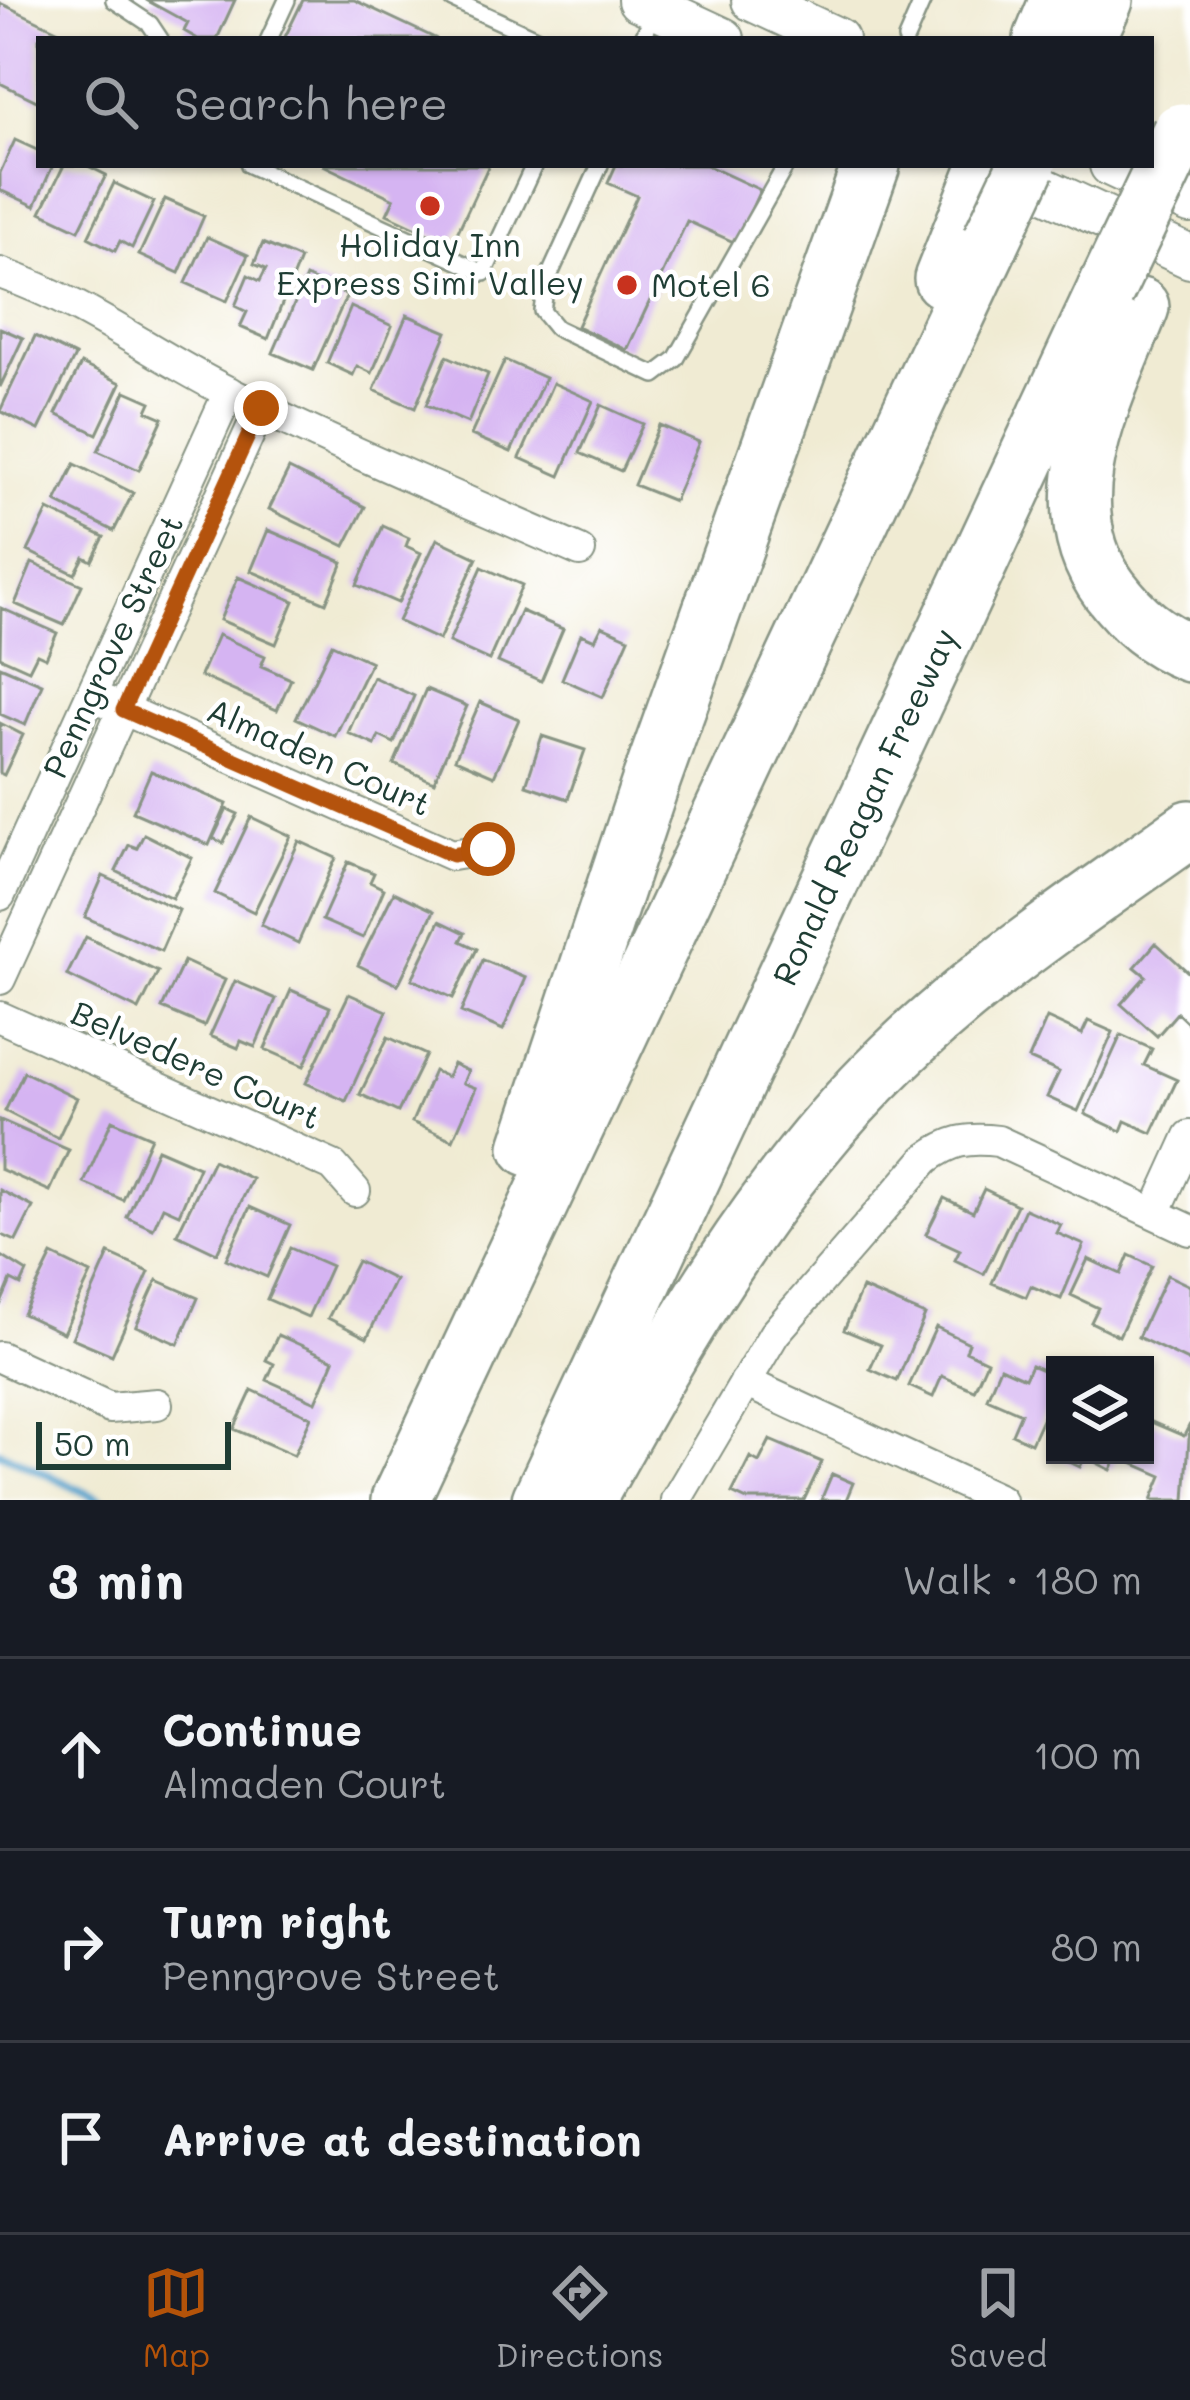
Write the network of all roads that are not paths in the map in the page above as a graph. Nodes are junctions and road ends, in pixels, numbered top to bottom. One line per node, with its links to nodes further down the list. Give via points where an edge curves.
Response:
1 (114, 0): 9 (lane)
2 (287, 0): 10 (lane)
3 (453, 0): 11 (lane)
4 (753, 0): 13 (main road)
5 (923, 0): 14 (lane)
6 (1059, 0): 15 (highway)
7 (1104, 0): 16 (highway)
8 (650, 12): 12 (main road)
9 (158, 36)
10 (270, 36)
11 (531, 36)
12 (715, 36)
13 (831, 36)
14 (907, 36)
15 (1044, 36)
16 (1087, 36)
17 (1187, 140): 31 (highway)
18 (256, 168): 19 (lane, via 484,273)
19 (533, 168)
20 (599, 168): 21 (lane, via 546,283 542,311 556,328 655,375 676,359)
21 (784, 168)
22 (871, 168): 50 (highway)
23 (989, 168): 28 (highway)
24 (997, 168): 29 (main road)
25 (1025, 168): 28 (highway, bridge)
26 (1117, 168): 27 (main road)
27 (1190, 202)
28 (976, 234): 50 (highway, via 877,476)
29 (1190, 257)
30 (0, 273): 32 (street, via 118,325)
31 (1123, 299): 35 (highway, via 1080,508 1094,568 1119,602 1157,638); 52 (highway, Ronald Reagan Freeway)
32 (229, 392): 33 (street); 36 (street, Penngrove Street)
33 (261, 408): 34 (street); 37 (street, Penngrove Street)
34 (580, 550)
35 (1190, 653)
36 (91, 694): 37 (street, Almaden Court); 40 (street, Penngrove Street)
37 (123, 710): 39 (street, Almaden Court, via 452,855); 41 (street, Penngrove Street)
38 (1190, 829): 53 (highway, via 985,976 890,1060 785,1181 674,1341)
39 (488, 849)
40 (0, 896)
41 (0, 979)
42 (0, 1017): 44 (street, Belvedere Court, via 333,1166)
43 (1190, 1136): 45 (street)
44 (355, 1191)
45 (1155, 1213): 46 (street); 48 (street, via 998,1142 947,1143 808,1290)
46 (1190, 1230)
47 (0, 1357): 49 (street, via 110,1408)
48 (745, 1382): 54 (street); 55 (street)
49 (158, 1404)
50 (430, 1433): 51 (highway)
51 (400, 1500)
52 (541, 1500)
53 (586, 1500)
54 (676, 1500)
55 (1000, 1500)

